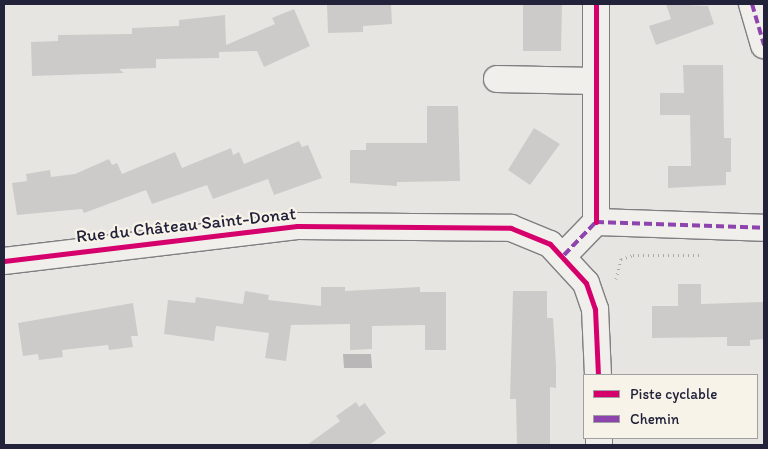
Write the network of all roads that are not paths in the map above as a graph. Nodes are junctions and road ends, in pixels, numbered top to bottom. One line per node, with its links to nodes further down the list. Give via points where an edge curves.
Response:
1 (596, 4): 5 (street)
2 (752, 4): 3 (street)
3 (764, 45)
4 (497, 79): 5 (street)
5 (594, 82): 6 (street)
6 (596, 222): 7 (street); 8 (street)
7 (764, 228)
8 (564, 255): 9 (street, Rue du Château Saint-Donat, via 536,236 512,228 350,224 182,237); 10 (street, Rue du Château Saint-Donat, via 586,284 595,309)
9 (4, 261)
10 (598, 374)

